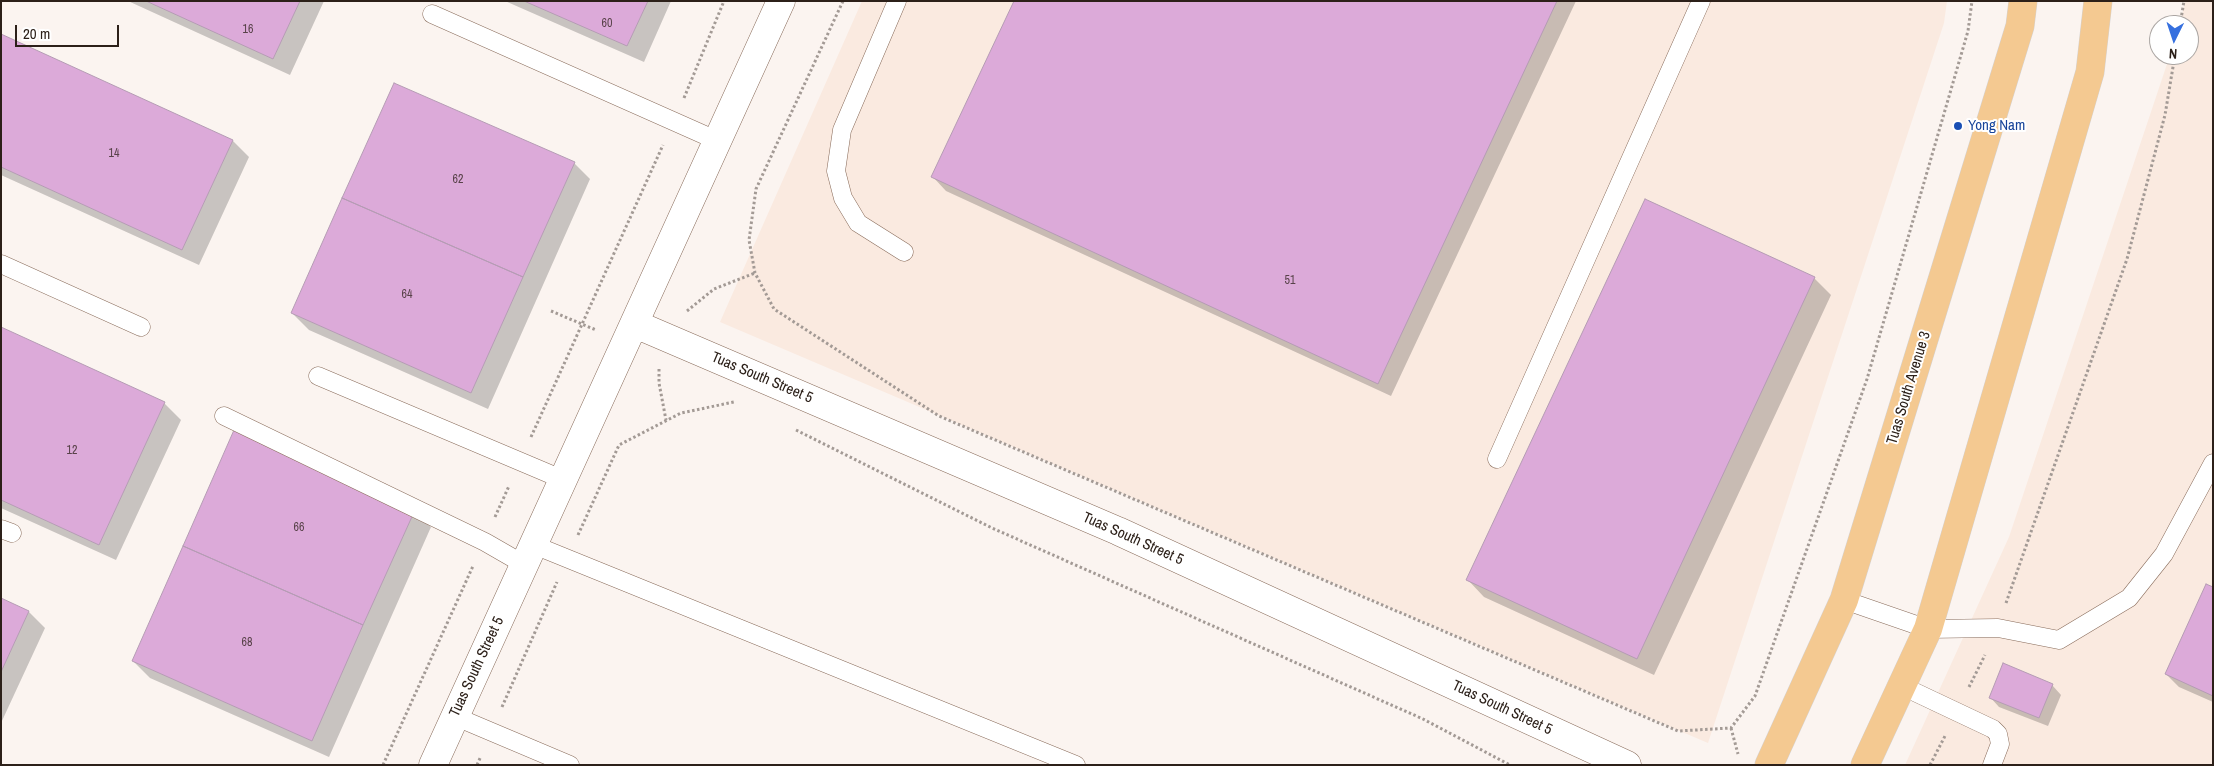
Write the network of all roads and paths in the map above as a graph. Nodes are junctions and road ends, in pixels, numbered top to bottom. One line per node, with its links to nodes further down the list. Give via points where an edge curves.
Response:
1 (724, 1): 13 (path)
2 (781, 1): 14 (street, Tuas South Street 5)
3 (843, 1): 38 (path, via 756,189 749,240 755,273 774,309 939,416 1678,731)
4 (897, 1): 15 (lane, via 842,130 836,171 843,198 858,223)
5 (1701, 1): 25 (lane)
6 (1972, 1): 38 (path, via 1968,31 1867,379 1754,696)
7 (2023, 1): 32 (main road, Tuas South Avenue 3, via 2020,26)
8 (2098, 1): 34 (main road, via 2090,72)
9 (2184, 1): 11 (path)
10 (432, 14): 13 (lane)
11 (2182, 15)
12 (2173, 65): 33 (path, via 2165,115 2127,259)
13 (674, 120): 14 (lane); 18 (path)
14 (718, 141): 20 (street, Tuas South Street 5)
15 (904, 252)
16 (1, 264): 19 (lane)
17 (551, 311): 18 (path)
18 (582, 323): 20 (path); 26 (path)
19 (141, 326)
20 (631, 334): 28 (street, Tuas South Street 5); 47 (street, Tuas South Street 5, via 1118,531)
21 (318, 376): 26 (lane)
22 (737, 401): 31 (path, via 681,413 619,445)
23 (224, 416): 29 (lane)
24 (790, 427): 46 (path, via 992,528 1423,719)
25 (1497, 459)
26 (520, 460): 28 (lane); 29 (path)
27 (2213, 463): 33 (lane, via 2164,554 2129,598 2060,640)
28 (564, 480): 30 (street, Tuas South Street 5)
29 (485, 542): 30 (lane); 41 (path)
30 (529, 555): 31 (lane); 37 (street, Tuas South Street 5)
31 (567, 558): 39 (path); 45 (lane)
32 (1844, 600): 34 (lane); 48 (main road, Tuas South Avenue 3)
33 (1998, 628): 34 (lane); 36 (path)
34 (1928, 629): 35 (main road)
35 (1902, 686): 36 (lane); 49 (main road)
36 (1957, 711): 50 (path); 51 (lane, via 1998,734 1999,750)
37 (454, 716): 39 (lane); 42 (street, Tuas South Street 5)
38 (1731, 728): 40 (path)
39 (491, 732): 43 (path); 44 (lane)
40 (1739, 756)
41 (383, 765)
42 (433, 765)
43 (477, 765)
44 (570, 765)
45 (1076, 765)
46 (1510, 765)
47 (1627, 765)
48 (1769, 765)
49 (1865, 765)
50 (1930, 765)
51 (1992, 765)

